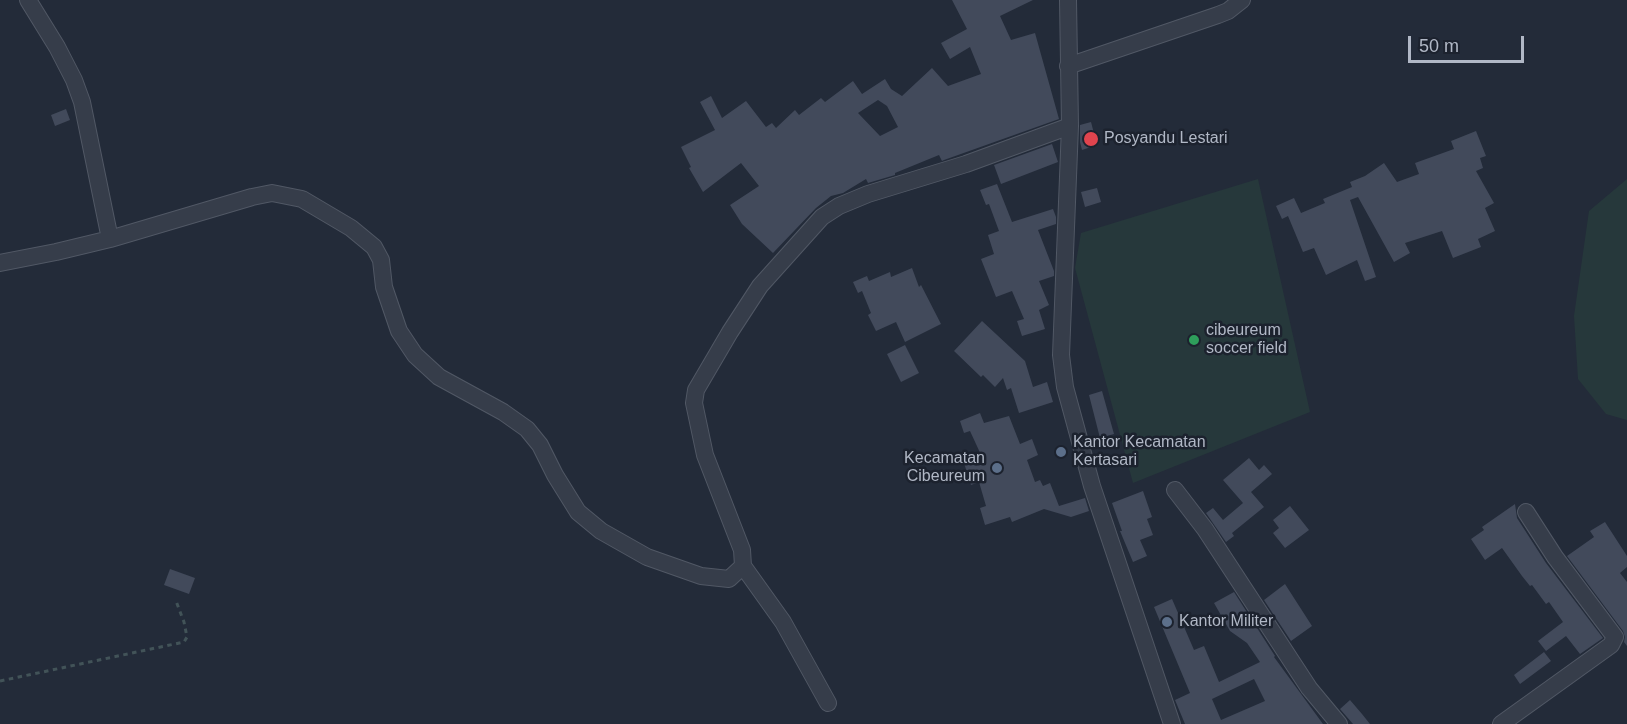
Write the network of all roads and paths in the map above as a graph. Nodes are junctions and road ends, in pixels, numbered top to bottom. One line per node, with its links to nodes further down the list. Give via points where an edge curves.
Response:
1 (28, 0): 6 (street, via 57,47 82,102)
2 (1068, 0): 4 (street)
3 (1242, 0): 4 (street, via 1218,15)
4 (1068, 66): 5 (street)
5 (1070, 126): 10 (street, via 839,206 822,217 760,286 696,390 694,402 705,455 742,550); 14 (street, via 1061,355 1065,387 1092,486)
6 (110, 239): 7 (street); 10 (street, via 252,197 272,193 302,199 351,228 374,247 381,260 384,287 399,332 415,355 439,377 528,429 578,512 601,531 646,557 700,576 729,579)
7 (0, 263)
8 (1175, 490): 15 (street, via 1309,688)
9 (1526, 512): 16 (street, via 1615,637 1611,645)
10 (743, 566): 13 (street, via 783,622)
11 (176, 601): 12 (path, via 184,621 184,642)
12 (0, 681)
13 (828, 703)
14 (1172, 724)
15 (1339, 724)
16 (1500, 724)

